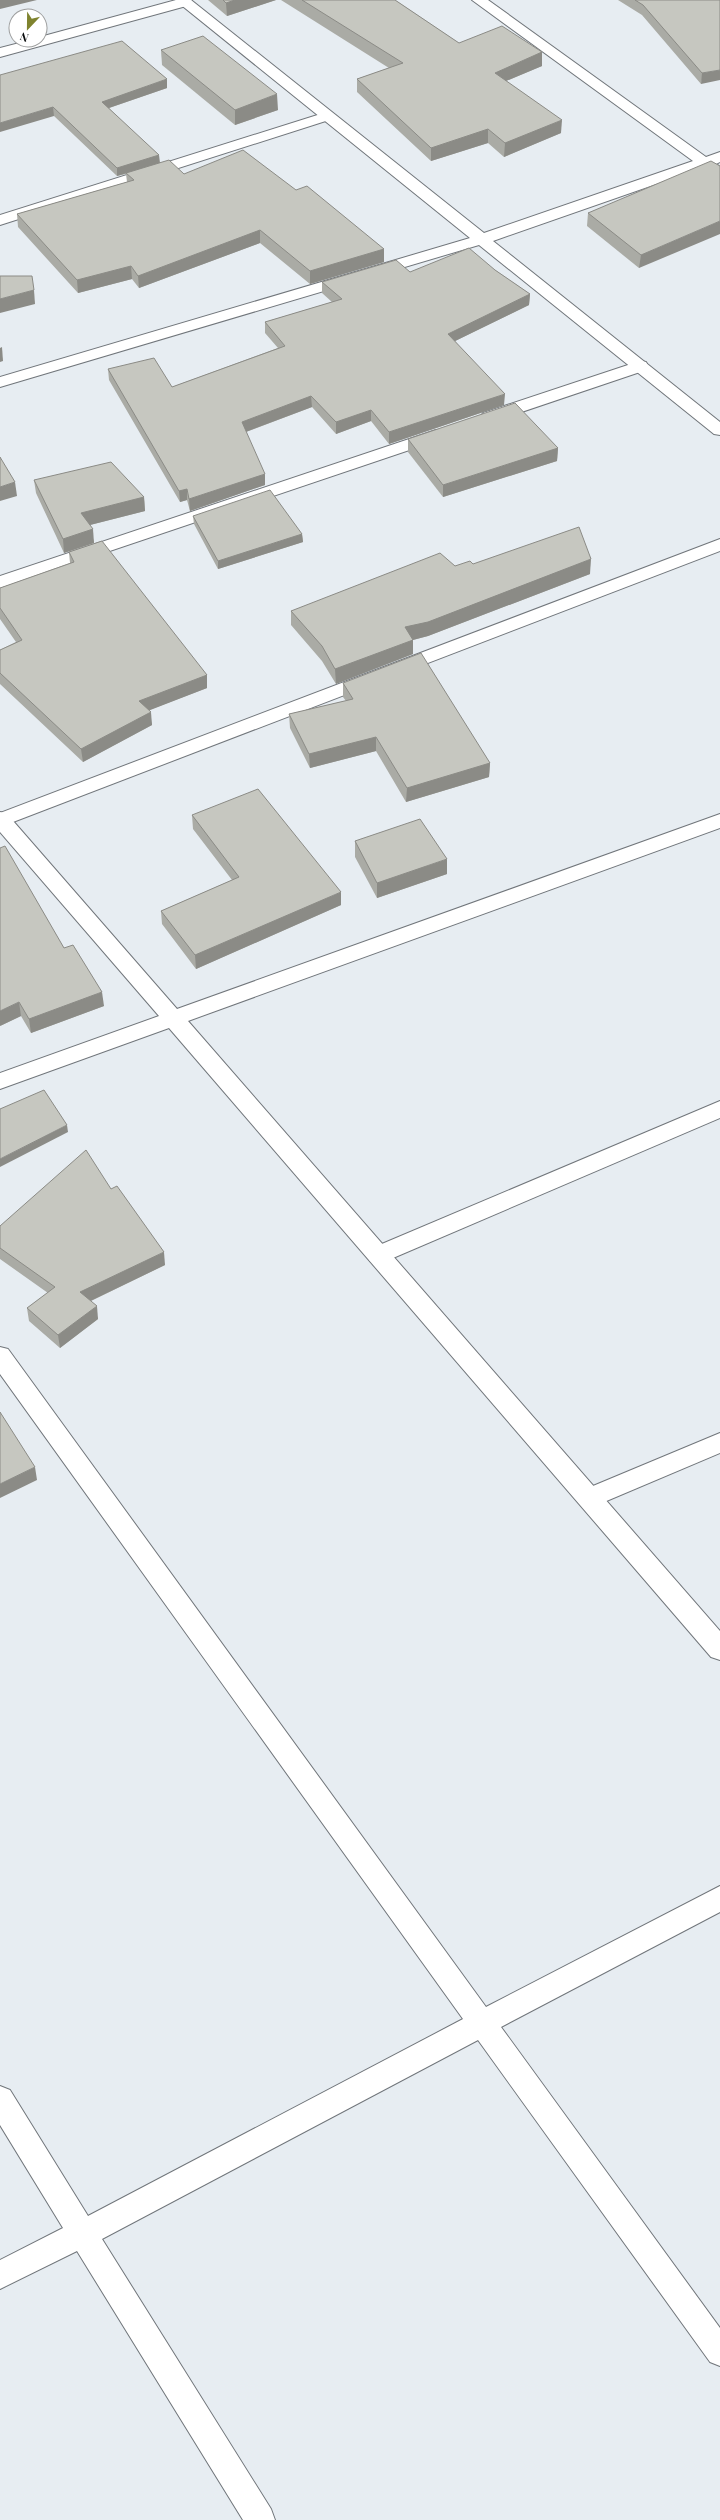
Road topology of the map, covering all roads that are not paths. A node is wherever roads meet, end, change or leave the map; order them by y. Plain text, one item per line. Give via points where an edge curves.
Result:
1 (479, 0) edge
2 (183, 1) edge
3 (0, 54) edge
4 (326, 116) junction
5 (720, 157) edge
6 (705, 163) junction
7 (720, 174) edge
8 (0, 220) edge
9 (482, 239) junction
10 (640, 366) junction
11 (0, 382) edge
12 (474, 422) edge
13 (452, 429) edge
14 (720, 430) edge
15 (720, 545) edge
16 (0, 582) edge
17 (0, 820) edge
18 (720, 821) edge
19 (174, 1019) junction
20 (0, 1081) edge
21 (720, 1109) edge
22 (378, 1254) junction
23 (0, 1356) edge
24 (720, 1443) edge
25 (589, 1498) junction
26 (720, 1649) edge
27 (720, 1898) edge
28 (482, 2023) junction
29 (0, 2100) edge
30 (82, 2234) junction
31 (0, 2275) edge
32 (720, 2352) edge
33 (260, 2520) edge

1 - 6 street
2 - 3 street
2 - 4 street
4 - 8 street
4 - 9 street
5 - 6 street
6 - 7 street
6 - 9 street
9 - 10 street
9 - 11 street
10 - 12 street
10 - 14 street
13 - 16 street
15 - 17 street
17 - 19 street
18 - 19 street
19 - 20 street
19 - 22 street
21 - 22 street
22 - 25 street
23 - 28 street
24 - 25 street
25 - 26 street
27 - 28 street
28 - 30 street
28 - 32 street
29 - 30 street
30 - 31 street
30 - 33 street

